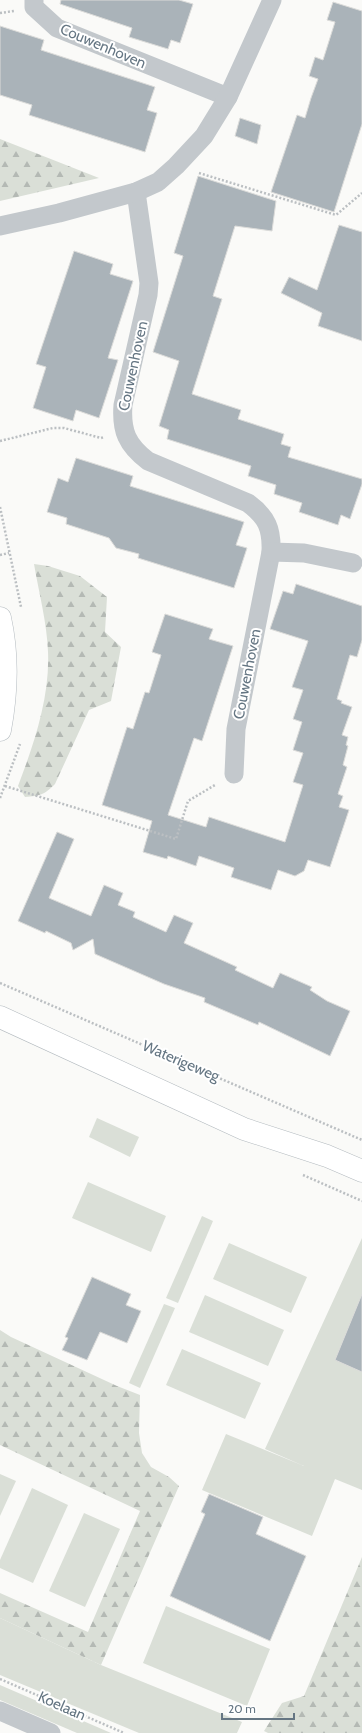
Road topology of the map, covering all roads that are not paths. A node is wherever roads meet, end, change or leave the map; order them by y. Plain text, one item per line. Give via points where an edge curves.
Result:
1 (34, 0) edge
2 (272, 0) edge
3 (228, 97) junction
4 (136, 192) junction
5 (0, 226) edge
6 (271, 552) junction
7 (353, 563) dead end
8 (0, 618) edge
9 (0, 730) edge
10 (234, 774) road end
11 (0, 1017) edge
12 (362, 1171) edge
13 (0, 1711) edge
14 (51, 1733) edge

1 - 3 street, Couwenhoven via 34,7 57,28
2 - 3 street
3 - 4 street via 204,136 176,166 158,182
4 - 5 street
4 - 6 street, Couwenhoven via 149,283 123,405 124,431 136,452 148,461 248,503 259,511 270,530
6 - 7 street via 304,554
6 - 10 street, Couwenhoven via 236,729
8 - 9 street via 4,638 5,702
11 - 12 street via 244,1129 327,1156
13 - 14 street, Koelaan

